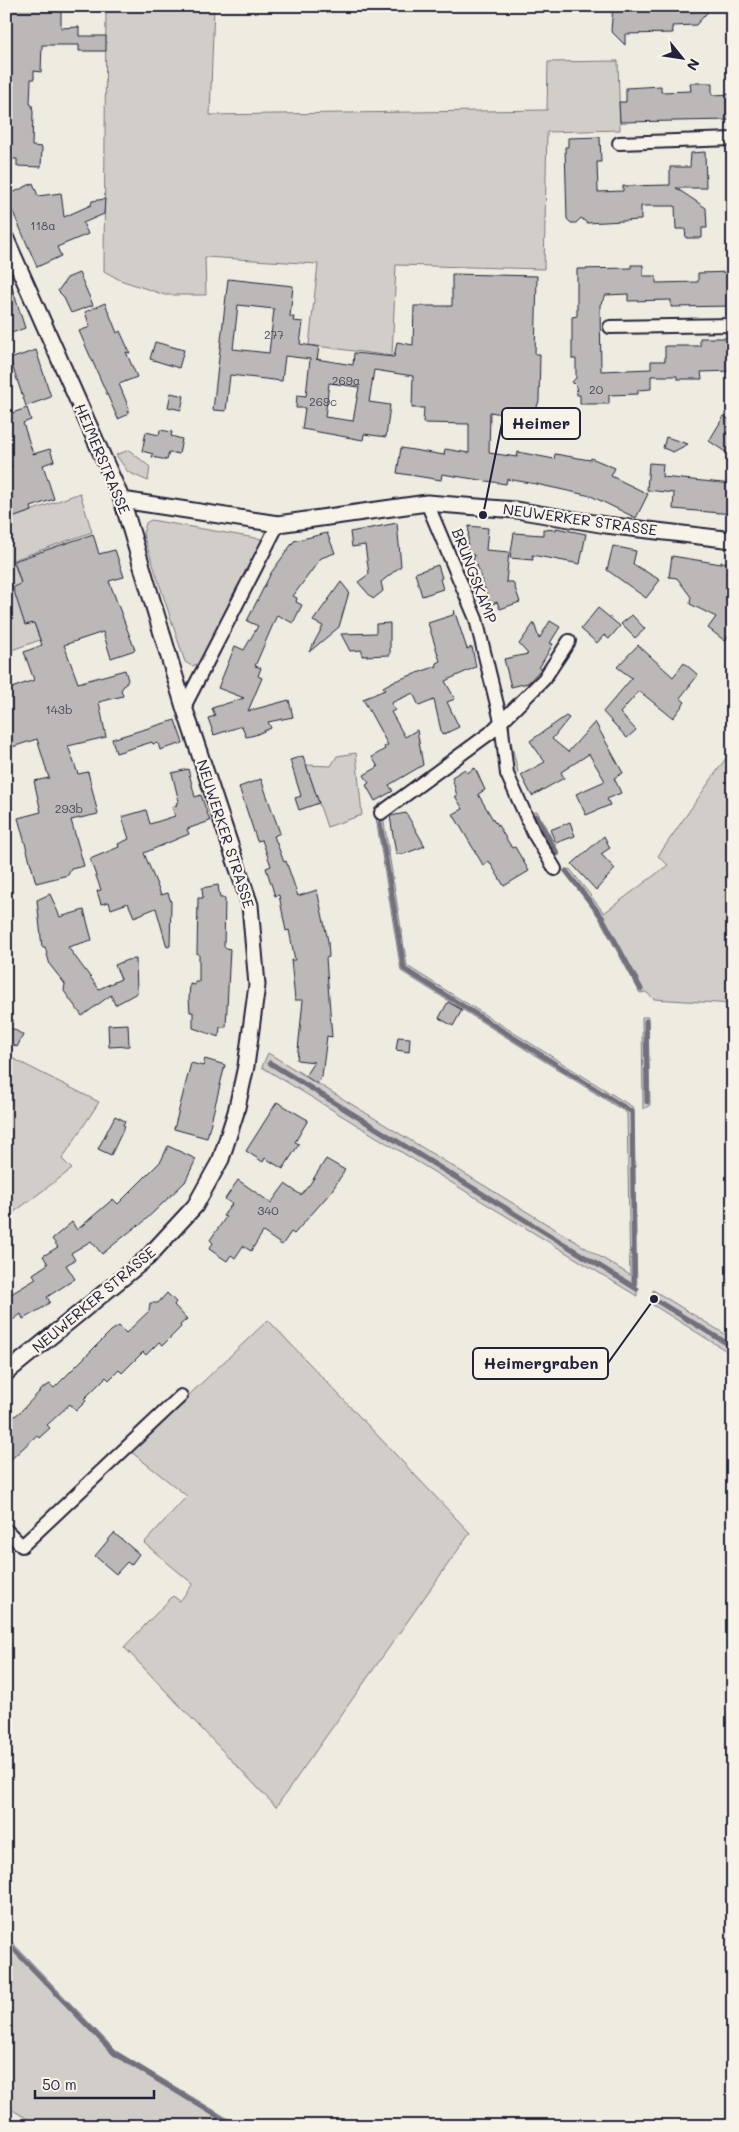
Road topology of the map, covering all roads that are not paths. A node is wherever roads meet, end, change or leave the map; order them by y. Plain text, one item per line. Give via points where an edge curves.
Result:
1 (733, 139) edge
2 (619, 142) dead end
3 (7, 244) edge
4 (733, 325) edge
5 (610, 327) dead end
6 (122, 500) junction
7 (427, 503) junction
8 (278, 524) junction
9 (733, 540) edge
10 (569, 641) dead end
11 (184, 707) junction
12 (501, 721) junction
13 (381, 813) dead end
14 (555, 869) dead end
15 (6, 1373) edge
16 (181, 1396) dead end
17 (6, 1530) edge

1 - 2 street
3 - 6 street, HEIMERSTRASSE
4 - 5 street
6 - 8 street, NEUWERKER STRASSE
6 - 11 street, HEIMERSTRASSE
7 - 8 street, NEUWERKER STRASSE
7 - 9 street, NEUWERKER STRASSE via 516,510 606,525
7 - 12 street, BRUNGSKAMP via 476,619
8 - 11 street
10 - 12 street via 544,679
11 - 15 street, NEUWERKER STRASSE via 250,905 257,985 236,1112 221,1159 195,1206 147,1258
12 - 13 street via 490,733
12 - 14 street, BRUNGSKAMP via 508,774 534,834
16 - 17 street via 22,1546

